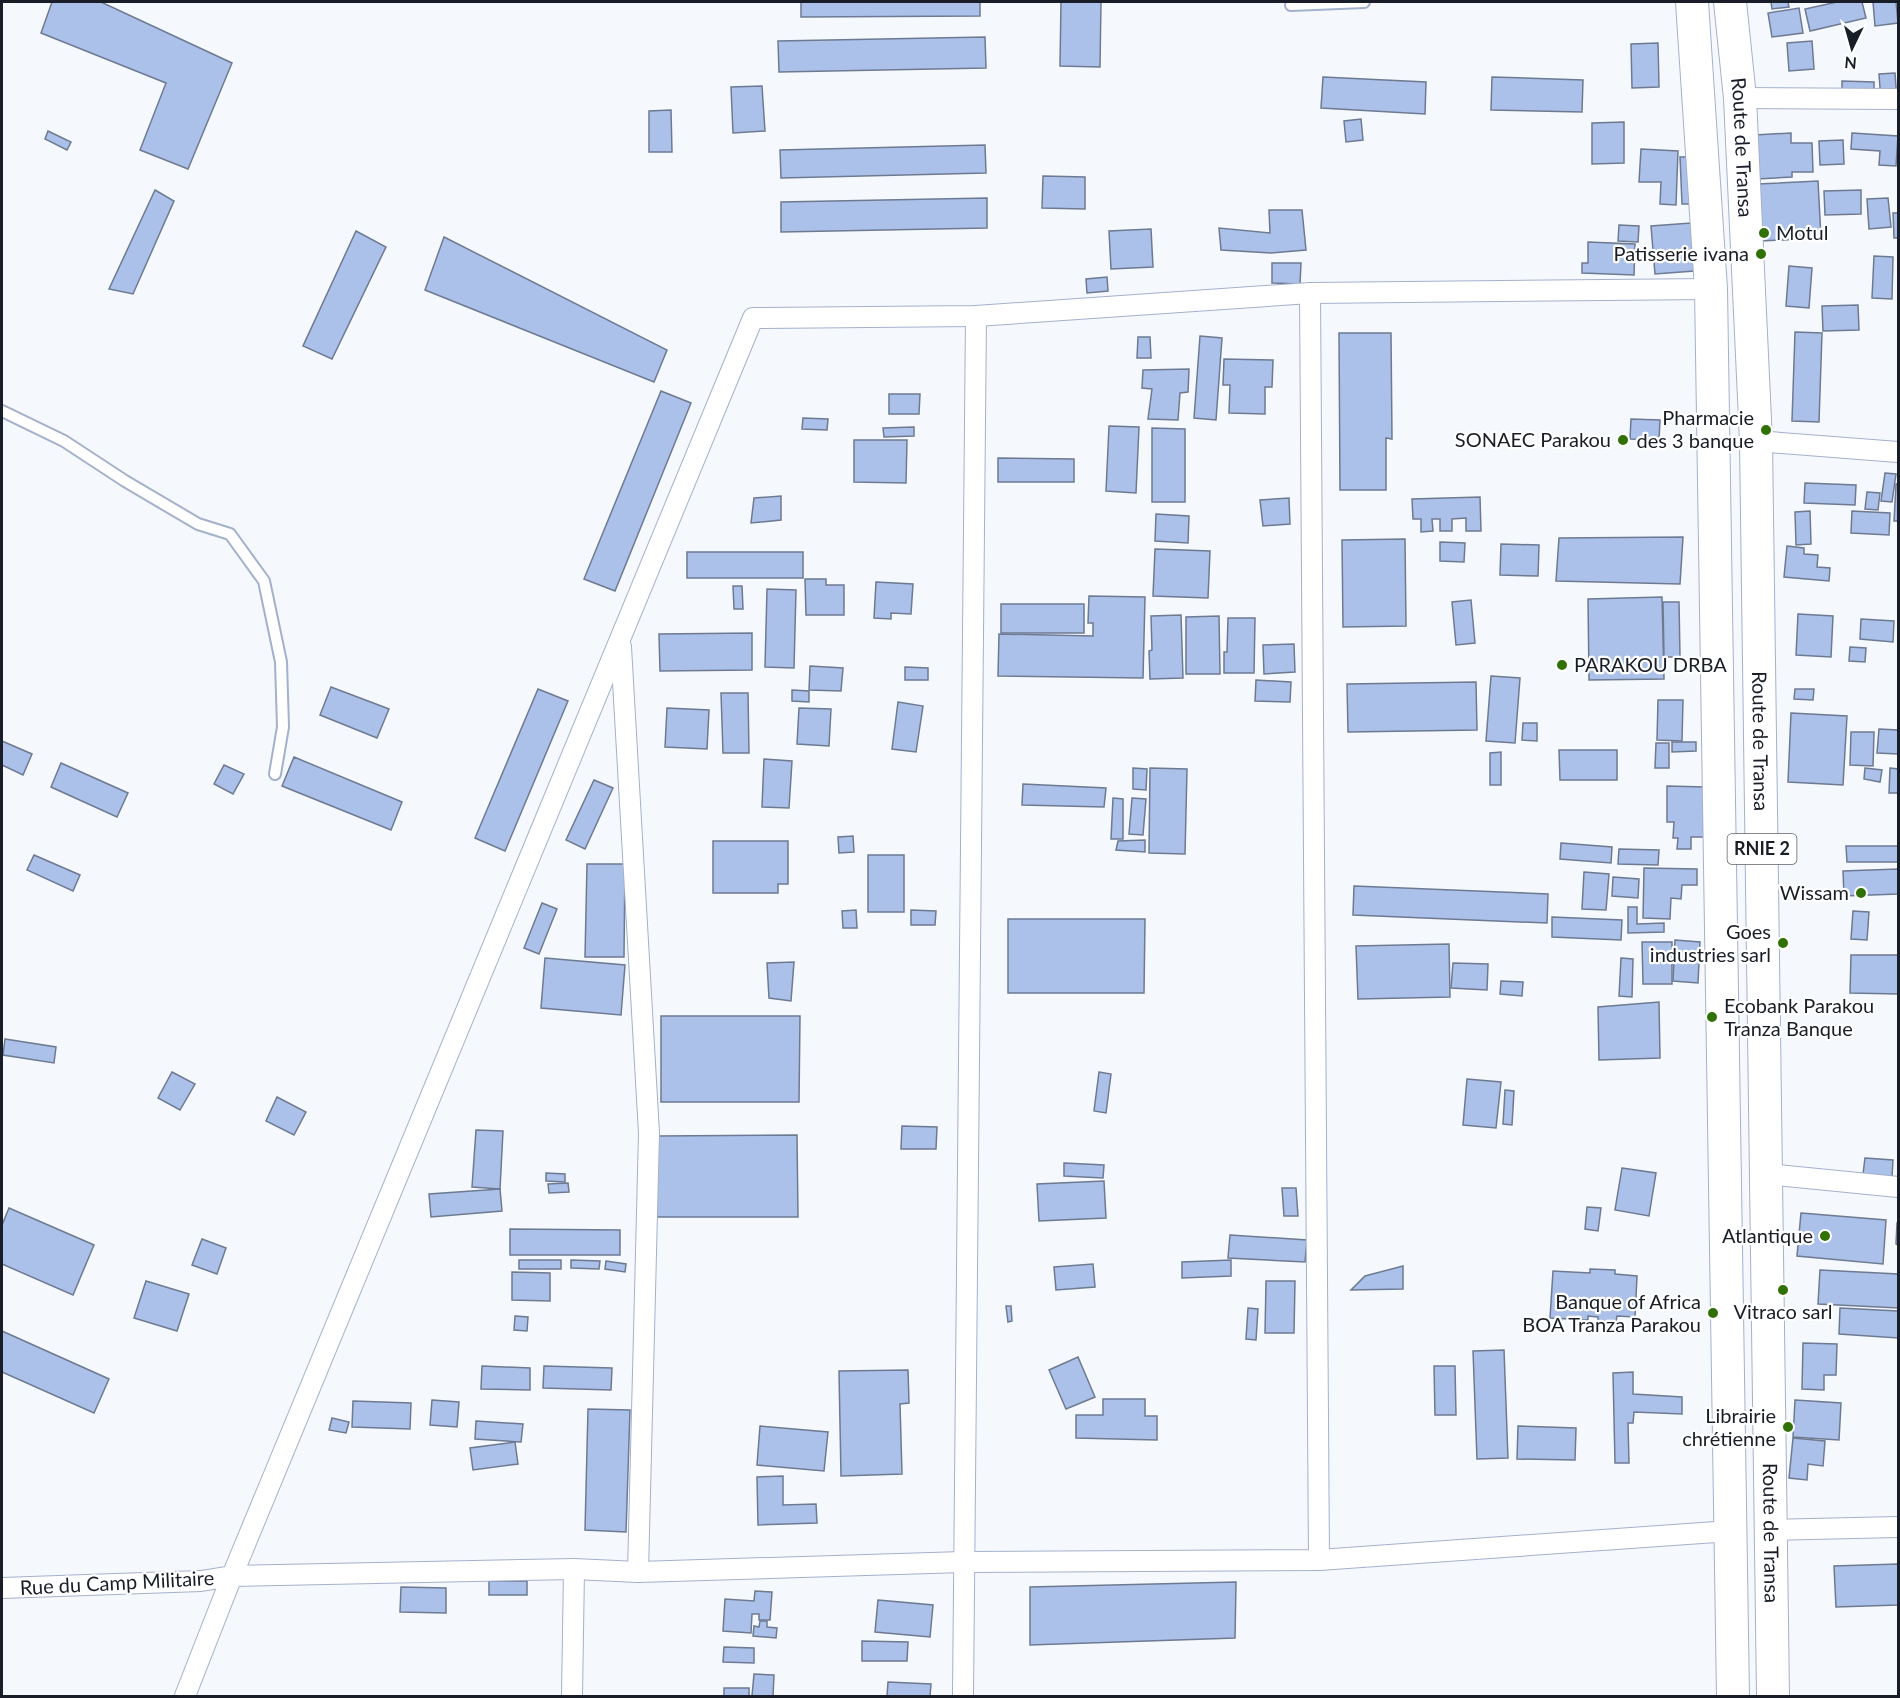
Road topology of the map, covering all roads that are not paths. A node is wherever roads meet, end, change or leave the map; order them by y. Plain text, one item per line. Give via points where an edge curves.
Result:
1 (1364, 2) edge
2 (1692, 2) edge
3 (1730, 2) edge
4 (1291, 5) dead end
5 (1740, 98) junction
6 (1899, 99) edge
7 (1711, 289) junction
8 (1310, 292) junction
9 (976, 316) junction
10 (2, 411) edge
11 (1756, 441) junction
12 (1899, 452) edge
13 (621, 641) junction
14 (275, 774) dead end
15 (1767, 1174) junction
16 (1899, 1187) edge
17 (1899, 1527) edge
18 (1770, 1530) junction
19 (1730, 1531) junction
20 (1319, 1560) junction
21 (963, 1562) junction
22 (574, 1569) junction
23 (639, 1572) junction
24 (232, 1576) junction
25 (2, 1588) edge
26 (1772, 1635) junction
27 (1732, 1636) junction
28 (185, 1696) edge
29 (572, 1696) edge
30 (963, 1696) edge
31 (1733, 1696) edge
32 (1773, 1696) edge

1 - 4 lane
2 - 7 main road, Route de Transa / RNIE 2
3 - 5 main road, Route de Transa / RNIE 2
5 - 6 street
5 - 11 main road, Route de Transa / RNIE 2
7 - 8 street
7 - 19 main road, Route de Transa / RNIE 2
8 - 9 street
8 - 20 street
9 - 13 street via 753,318
9 - 21 street
10 - 14 lane via 64,441 198,524 230,534 264,581 281,662 283,727
11 - 12 street
11 - 15 main road, Route de Transa / RNIE 2
13 - 23 street via 649,1133
13 - 24 street
15 - 16 street
15 - 18 main road, Route de Transa / RNIE 2
17 - 18 street
18 - 26 main road, Route de Transa / RNIE 2
19 - 20 street, Rue du Camp Militaire
19 - 27 main road, Route de Transa / RNIE 2
20 - 21 street, Rue du Camp Militaire
21 - 23 street, Rue du Camp Militaire
21 - 30 street
22 - 23 street, Rue du Camp Militaire
22 - 24 street, Rue du Camp Militaire
22 - 29 street
24 - 25 street, Rue du Camp Militaire via 201,1581
24 - 28 street
26 - 27 main road
26 - 32 main road, Route de Transa / RNIE 2
27 - 31 main road, Route de Transa / RNIE 2

